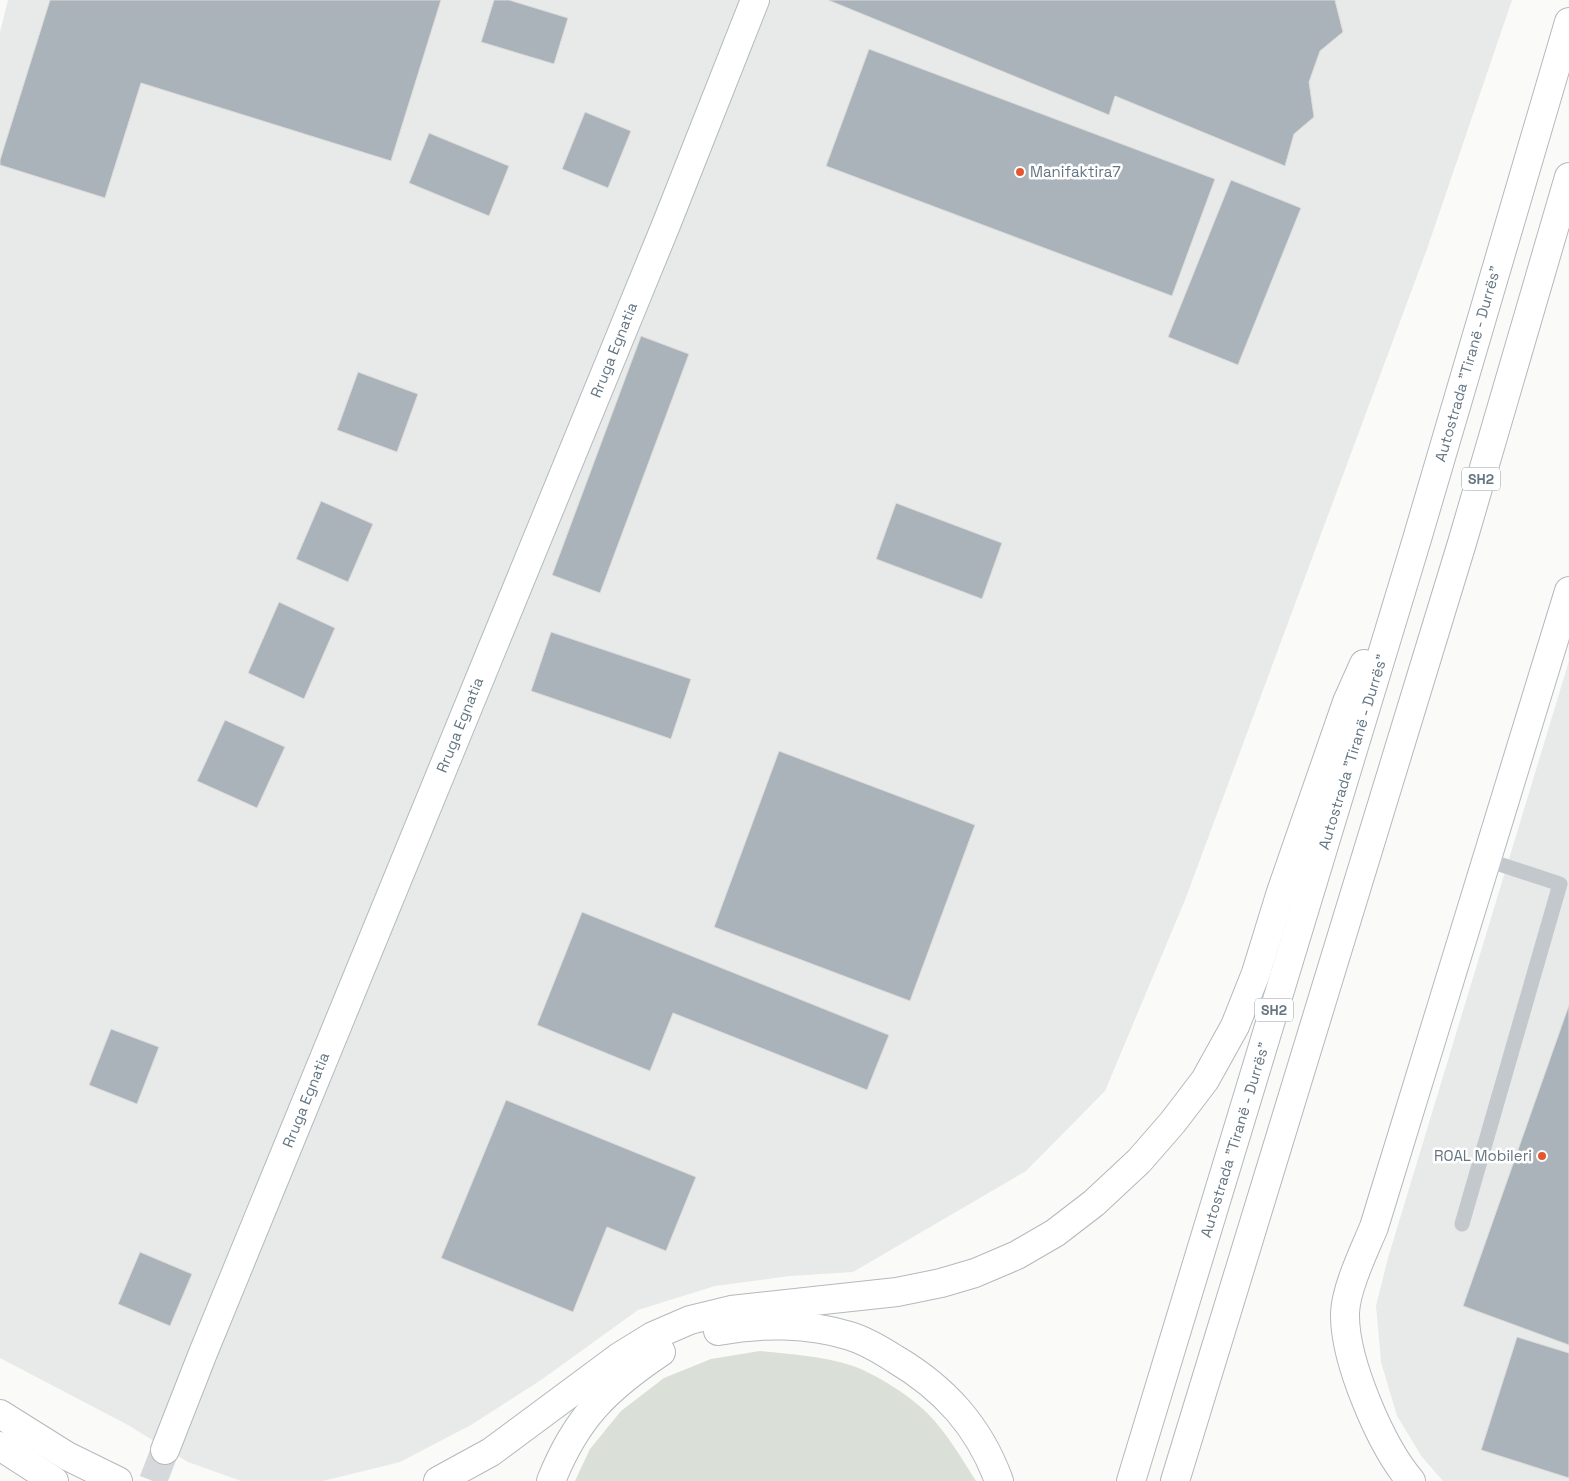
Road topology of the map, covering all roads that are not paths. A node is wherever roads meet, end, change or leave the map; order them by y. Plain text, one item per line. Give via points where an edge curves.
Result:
1 (755, 0) edge
2 (1569, 22) edge
3 (1569, 177) edge
4 (1417, 538) junction
5 (1569, 590) edge
6 (1486, 860) junction
7 (1462, 1224) dead end
8 (0, 1414) edge
9 (0, 1446) edge
10 (166, 1450) tunnel mouth
11 (54, 1481) edge
12 (118, 1481) edge
13 (438, 1481) edge
14 (551, 1481) edge
15 (999, 1481) edge
16 (1130, 1481) edge
17 (1175, 1481) edge
18 (1411, 1481) edge

1 - 10 main road, Rruga Egnatia via 210,1335
2 - 4 main road, Autostrada "Tiranë - Durrës" / SH2
3 - 17 main road, SH2 via 1462,543
4 - 13 main road via 1347,702 1280,892 1256,973 1235,1026 1205,1080 1139,1161 1055,1233 1017,1255 975,1273 897,1292 731,1310 690,1320 653,1336 619,1357 491,1452
4 - 16 main road, Autostrada "Tiranë - Durrës" / SH2
5 - 6 main road
6 - 7 lane via 1560,884
6 - 18 main road via 1345,1312 1349,1351 1361,1389 1379,1430
8 - 12 main road via 67,1456
9 - 11 main road
14 - 15 main road via 575,1430 599,1401 631,1372 663,1351 701,1334 746,1326 790,1327 851,1336 907,1366 930,1382 971,1426

